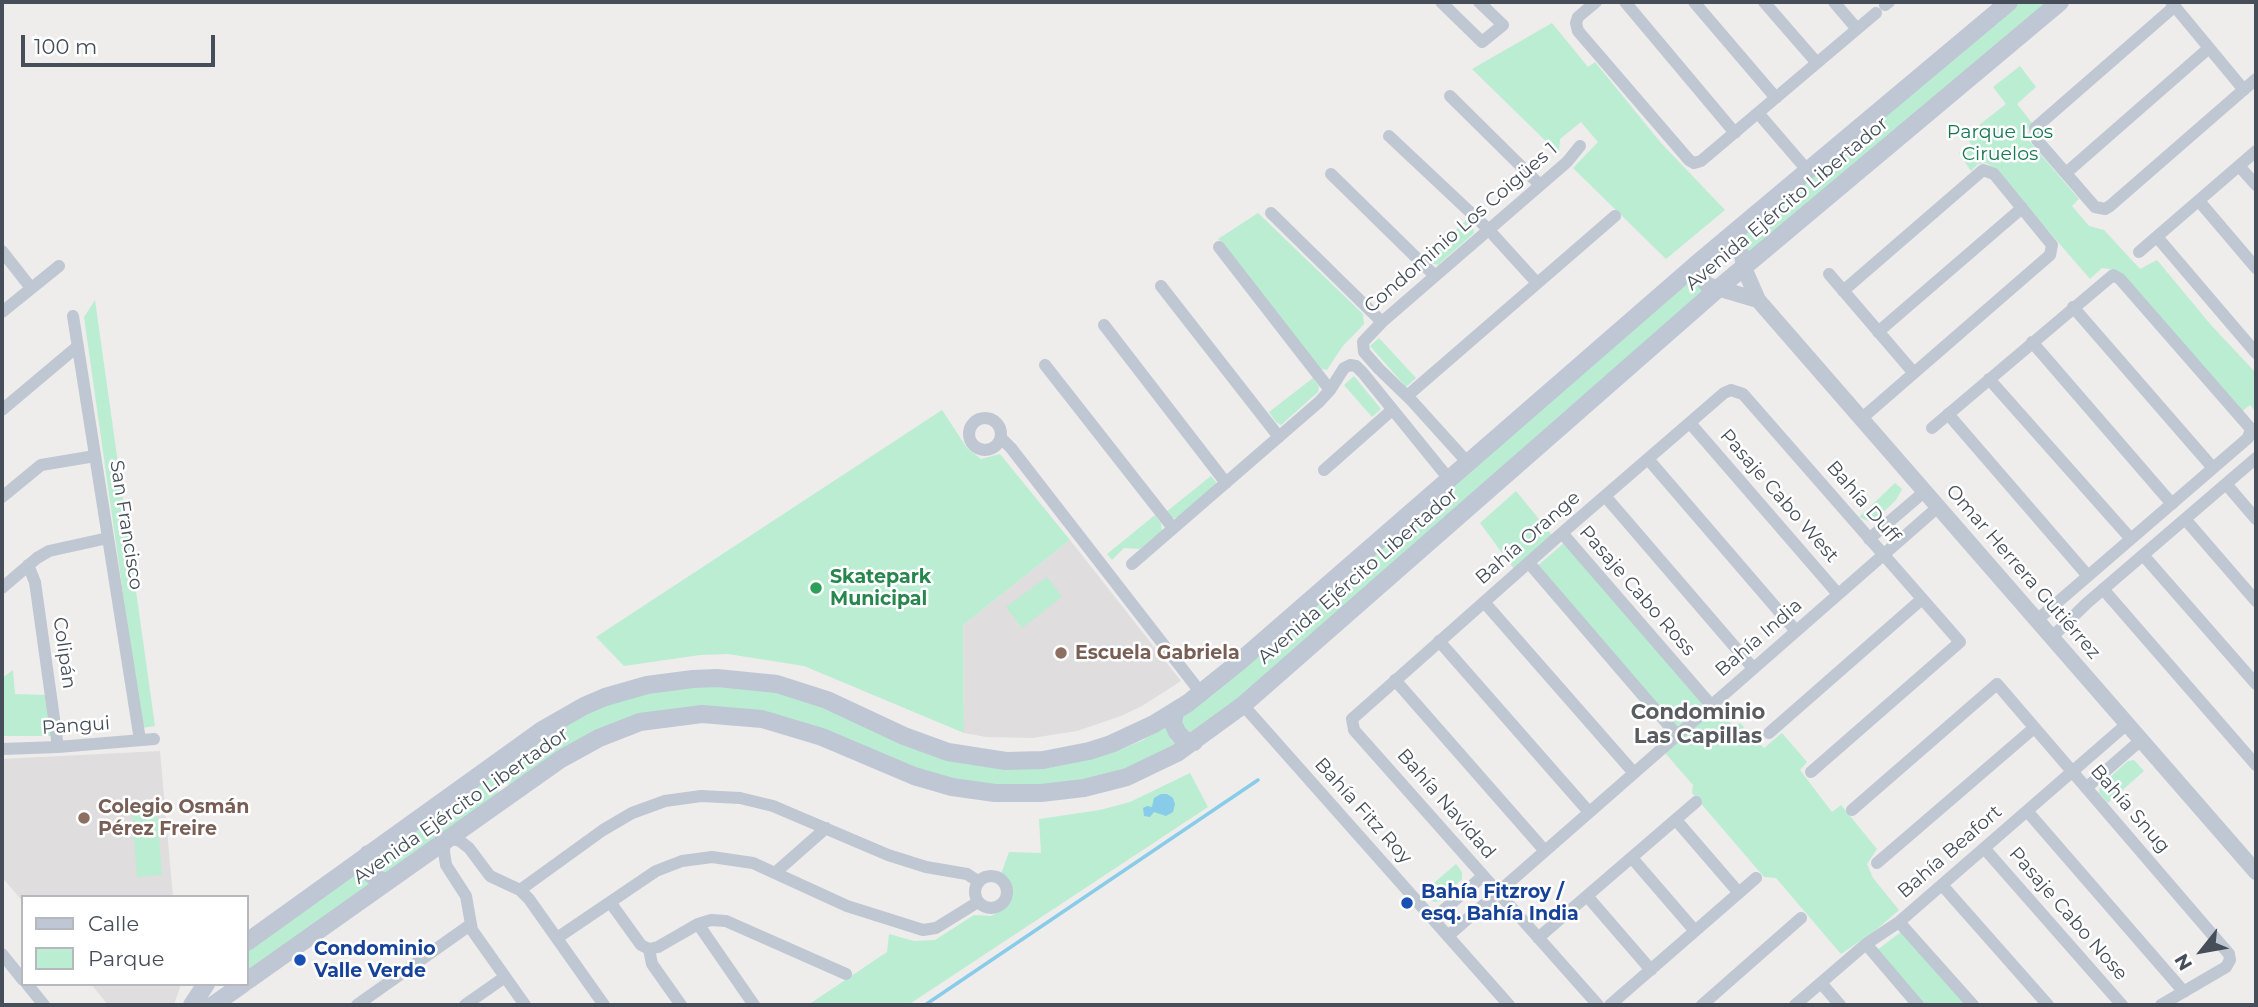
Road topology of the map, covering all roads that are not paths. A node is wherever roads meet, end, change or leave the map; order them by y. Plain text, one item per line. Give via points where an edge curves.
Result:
1 (1441, 2) edge
2 (1479, 2) edge
3 (1596, 2) edge
4 (1694, 2) edge
5 (1765, 2) edge
6 (1834, 2) edge
7 (2009, 2) edge
8 (2060, 2) edge
9 (1629, 3) edge
10 (2173, 4) edge
11 (1884, 7) edge
12 (1857, 29) junction
13 (2209, 48) junction
14 (1817, 63) junction
15 (2256, 79) edge
16 (2245, 90) junction
17 (1450, 96) dead end
18 (1776, 98) junction
19 (1758, 113) junction
20 (1735, 133) junction
21 (1390, 135) dead end
22 (1580, 146) dead end
23 (2256, 151) edge
24 (2239, 166) junction
25 (1808, 171) junction
26 (2066, 173) junction
27 (1331, 174) dead end
28 (1540, 185) junction
29 (2256, 185) edge
30 (2199, 201) junction
31 (2022, 208) junction
32 (1271, 214) dead end
33 (1615, 216) dead end
34 (1488, 229) junction
35 (2157, 237) junction
36 (1719, 245) junction
37 (1219, 247) dead end
38 (2, 251) edge
39 (2139, 252) dead end
40 (1700, 261) junction
41 (59, 266) dead end
42 (1744, 268) junction
43 (2256, 268) edge
44 (1829, 274) dead end
45 (1435, 276) junction
46 (1537, 283) junction
47 (1161, 286) dead end
48 (1720, 287) junction
49 (31, 288) junction
50 (1843, 291) junction
51 (1758, 300) junction
52 (2073, 307) junction
53 (2, 312) edge
54 (73, 316) dead end
55 (1382, 322) junction
56 (1104, 325) dead end
57 (1878, 332) junction
58 (2032, 342) junction
59 (78, 346) junction
60 (2256, 353) edge
61 (1045, 365) dead end
62 (1913, 372) junction
63 (1989, 379) junction
64 (1331, 390) junction
65 (1735, 390) joint
66 (1407, 396) junction
67 (2, 410) edge
68 (1392, 410) junction
69 (1948, 414) junction
70 (1861, 419) junction
71 (1690, 423) junction
72 (1932, 428) dead end
73 (1279, 437) junction
74 (1001, 438) dead end
75 (95, 456) junction
76 (2256, 458) edge
77 (1648, 459) junction
78 (1468, 463) junction
79 (2213, 468) junction
80 (1324, 470) dead end
81 (1449, 479) junction
82 (1226, 483) junction
83 (2226, 484) junction
84 (1924, 492) junction
85 (1605, 496) junction
86 (2, 497) edge
87 (2172, 504) junction
88 (1938, 507) junction
89 (2185, 519) junction
90 (2256, 519) edge
91 (1173, 528) junction
92 (1562, 533) junction
93 (108, 538) junction
94 (1869, 539) junction
95 (2131, 539) junction
96 (1884, 555) junction
97 (2143, 555) junction
98 (1529, 563) junction
99 (1132, 564) dead end
100 (29, 565) junction
101 (2088, 576) junction
102 (2, 588) edge
103 (2103, 589) junction
104 (1838, 594) junction
105 (1922, 599) junction
106 (2256, 601) edge
107 (1484, 602) junction
108 (2037, 621) junction
109 (1796, 631) junction
110 (2052, 637) junction
111 (1440, 641) junction
112 (1754, 668) junction
113 (1395, 680) junction
114 (2256, 684) edge
115 (1201, 693) junction
116 (1243, 705) junction
117 (1711, 705) junction
118 (1175, 712) junction
119 (1351, 722) joint
120 (2127, 724) junction
121 (2034, 728) junction
122 (1769, 733) dead end
123 (1677, 735) junction
124 (154, 739) dead end
125 (140, 740) junction
126 (2141, 740) junction
127 (1194, 742) junction
128 (2256, 743) edge
129 (58, 747) junction
130 (2, 749) edge
131 (2245, 753) junction
132 (2256, 765) edge
133 (487, 769) junction
134 (1811, 772) dead end
135 (2072, 772) junction
136 (1634, 773) junction
137 (2086, 788) junction
138 (506, 797) junction
139 (1696, 802) dead end
140 (1852, 810) dead end
141 (2027, 811) junction
142 (1589, 812) junction
143 (475, 819) junction
144 (1676, 820) junction
145 (826, 828) junction
146 (447, 839) junction
147 (469, 848) junction
148 (1984, 848) junction
149 (1545, 851) junction
150 (368, 854) junction
151 (421, 858) junction
152 (1632, 858) junction
153 (1877, 863) dead end
154 (446, 865) junction
155 (776, 872) junction
156 (2256, 872) edge
157 (1483, 876) junction
158 (1756, 878) dead end
159 (387, 882) junction
160 (979, 882) junction
161 (1942, 885) junction
162 (520, 890) junction
163 (1497, 892) junction
164 (1740, 893) junction
165 (1587, 896) junction
166 (610, 902) junction
167 (978, 902) junction
168 (1801, 918) dead end
169 (1433, 919) junction
170 (1899, 922) junction
171 (698, 924) junction
172 (470, 925) junction
173 (1695, 931) junction
174 (1448, 936) junction
175 (557, 938) junction
176 (1538, 938) junction
177 (248, 941) edge
178 (1866, 944) junction
179 (649, 949) junction
180 (4, 960) edge
181 (1651, 970) junction
182 (846, 974) dead end
183 (505, 977) junction
184 (21, 978) edge
185 (248, 981) edge
186 (1821, 983) junction
187 (29, 986) edge
188 (205, 986) edge
189 (240, 986) edge
190 (2184, 992) junction
191 (44, 1005) edge
192 (192, 1005) edge
193 (212, 1005) edge
194 (358, 1005) edge
195 (465, 1005) edge
196 (525, 1005) edge
197 (604, 1005) edge
198 (681, 1005) edge
199 (754, 1005) edge
200 (1509, 1005) edge
201 (1598, 1005) edge
202 (1610, 1005) edge
203 (1702, 1005) edge
204 (1795, 1005) edge
205 (1840, 1005) edge
206 (1918, 1005) edge
207 (1973, 1005) edge
208 (2048, 1005) edge
209 (2122, 1005) edge
210 (2161, 1005) edge

1 - 2 street via 1482,42 1503,25
3 - 20 street via 1578,17 1578,31 1689,160 1701,161
4 - 18 street
5 - 14 street
6 - 12 street
7 - 25 main road, Avenida Ejército Libertador
8 - 42 main road, Avenida Ejército Libertador
9 - 20 street
10 - 13 street
10 - 26 street via 2037,125 2036,137
11 - 12 street
12 - 14 street
13 - 16 street
13 - 26 street
14 - 18 street
15 - 16 street
16 - 26 street via 2108,208 2095,207
17 - 28 street
18 - 19 street
19 - 20 street
19 - 25 street
21 - 34 street
22 - 28 street, Condominio Los Coigües 1
23 - 24 street
24 - 29 street
24 - 30 street
25 - 36 main road, Avenida Ejército Libertador
27 - 45 street
28 - 34 street, Condominio Los Coigües 1
30 - 35 street
30 - 43 street
31 - 50 street via 1994,174 1979,171
31 - 57 street
31 - 62 street via 2051,242 2052,252
32 - 55 street
33 - 46 street
34 - 45 street, Condominio Los Coigües 1
34 - 46 street
35 - 39 street
35 - 60 street
36 - 40 main road, Avenida Ejército Libertador
36 - 42 street, Omar Herrera Gutiérrez via 1738,250
37 - 64 street
38 - 49 street
40 - 48 street via 1702,281
40 - 78 main road, Avenida Ejército Libertador
41 - 49 street
42 - 48 main road, Avenida Ejército Libertador
42 - 51 street, Omar Herrera Gutiérrez
44 - 50 street
45 - 55 street, Condominio Los Coigües 1
46 - 66 street
47 - 73 street
48 - 51 street
48 - 116 main road, Avenida Ejército Libertador
49 - 53 street
50 - 57 street
51 - 70 street, Omar Herrera Gutiérrez
52 - 58 street
52 - 79 street
52 - 79 street via 2109,276 2118,277 2241,416 2251,429 2250,436
54 - 59 street, San Francisco
55 - 66 street, Condominio Los Coigües 1 via 1365,339 1363,349
56 - 82 street
57 - 62 street
58 - 63 street
58 - 87 street
59 - 67 street
59 - 75 street, San Francisco
61 - 91 street
62 - 70 street
63 - 69 street
63 - 95 street
64 - 68 street via 1344,368 1356,366
64 - 73 street
65 - 71 street, Bahía Orange via 1724,393
65 - 94 street, Bahía Duff
66 - 78 street, Condominio Los Coigües 1
68 - 80 street
68 - 81 street
69 - 72 street
69 - 101 street
70 - 84 street, Omar Herrera Gutiérrez
71 - 77 street, Bahía Orange
71 - 104 street, Pasaje Cabo West
73 - 82 street
74 - 115 street
75 - 86 street via 41,465
75 - 93 street, San Francisco
76 - 83 street
77 - 85 street, Bahía Orange
77 - 109 street
78 - 81 main road, Avenida Ejército Libertador
79 - 87 street
81 - 115 main road, Avenida Ejército Libertador
82 - 91 street
83 - 89 street
83 - 90 street
84 - 88 street, Omar Herrera Gutiérrez
84 - 94 street
85 - 92 street, Bahía Orange
85 - 112 street
87 - 95 street
88 - 96 street, Bahía India
88 - 108 street, Omar Herrera Gutiérrez
89 - 97 street
89 - 106 street
91 - 99 street
92 - 98 street, Bahía Orange
92 - 117 street, Pasaje Cabo Ross
93 - 100 street via 57,548
93 - 125 street, San Francisco
94 - 96 street, Bahía Duff
95 - 101 street
96 - 104 street, Bahía India
96 - 105 street, Bahía Duff
97 - 103 street
97 - 114 street
98 - 107 street, Bahía Orange
98 - 123 street
100 - 102 street
100 - 129 street, Colipán
101 - 108 street
103 - 110 street
103 - 131 street
104 - 109 street, Bahía India
105 - 122 street
105 - 134 street, Bahía Duff via 1960,642
107 - 111 street, Bahía Orange
107 - 136 street
108 - 110 street, Omar Herrera Gutiérrez
109 - 112 street, Bahía India
110 - 120 street, Omar Herrera Gutiérrez
111 - 113 street, Bahía Orange
111 - 142 street
112 - 117 street, Bahía India
113 - 119 street, Bahía Orange
113 - 149 street
115 - 118 main road, Avenida Ejército Libertador
116 - 127 main road, Avenida Ejército Libertador
116 - 169 street, Bahía Fitz Roy
117 - 123 street, Bahía India
118 - 127 main road via 1177,732
118 - 133 main road, Avenida Ejército Libertador via 1133,735 1088,751 1006,761 938,748 794,689 742,679 668,681 584,706
119 - 157 street, Bahía Navidad
120 - 126 street, Omar Herrera Gutiérrez
120 - 135 street, Bahía Beafort
121 - 135 street, Bahía Snug
121 - 140 street, Bahía Snug via 1997,684
121 - 153 street
123 - 136 street, Bahía India
124 - 125 street, Pangui
125 - 129 street, Pangui
126 - 137 street
126 - 156 street, Omar Herrera Gutiérrez
127 - 138 main road, Avenida Ejército Libertador via 1152,766 1105,783 1041,793 995,793 914,776 784,724 730,715 681,715 640,722 599,738
128 - 131 street
129 - 130 street, Pangui
131 - 132 street
133 - 138 main road via 502,778
133 - 150 main road, Avenida Ejército Libertador
135 - 137 street, Bahía Snug
135 - 141 street, Bahía Beafort
136 - 142 street, Bahía India
137 - 190 street, Bahía Snug via 2227,952 2230,960 2226,967
138 - 143 main road, Avenida Ejército Libertador
139 - 144 street
141 - 148 street, Bahía Beafort
141 - 190 street
142 - 149 street, Bahía India
143 - 146 main road, Avenida Ejército Libertador
143 - 147 street
144 - 152 street
144 - 164 street
145 - 155 street
145 - 160 street via 888,855 968,874
145 - 162 street via 740,798 673,799 617,821
146 - 147 street
146 - 151 main road, Avenida Ejército Libertador
146 - 154 street
147 - 162 street via 490,876
148 - 161 street, Bahía Beafort
148 - 209 street, Pasaje Cabo Nose
149 - 163 street, Bahía India
150 - 159 main road via 369,872
150 - 177 main road, Avenida Ejército Libertador
151 - 154 street
151 - 159 main road, Avenida Ejército Libertador
152 - 165 street
152 - 173 street
154 - 172 street via 466,896
155 - 166 street via 740,860 697,858 656,871
155 - 167 street via 846,906 923,930 936,928
157 - 163 street, Bahía Navidad
157 - 169 street
158 - 164 street
159 - 185 main road, Avenida Ejército Libertador
160 - 167 street via 975,891
160 - 167 street via 990,876 1001,880 1006,897 994,908
161 - 170 street, Bahía Beafort
161 - 208 street
162 - 175 street
163 - 174 street, Bahía India
163 - 176 street, Bahía Navidad
164 - 173 street
165 - 176 street
165 - 181 street
166 - 175 street
166 - 179 street
168 - 203 street
169 - 174 street, Bahía Fitz Roy
170 - 178 street, Bahía Beafort
170 - 207 street
171 - 179 street
171 - 182 street via 734,923
171 - 199 street
172 - 183 street
172 - 194 street
173 - 181 street
174 - 200 street, Bahía Fitz Roy
175 - 197 street
176 - 201 street, Bahía Navidad
178 - 186 street, Bahía Beafort
178 - 206 street
179 - 198 street via 652,964
180 - 184 street
181 - 202 street
183 - 195 street
183 - 196 street
186 - 204 street, Bahía Beafort
186 - 205 street
187 - 191 street
188 - 192 main road
189 - 193 main road, Avenida Ejército Libertador
190 - 210 street

